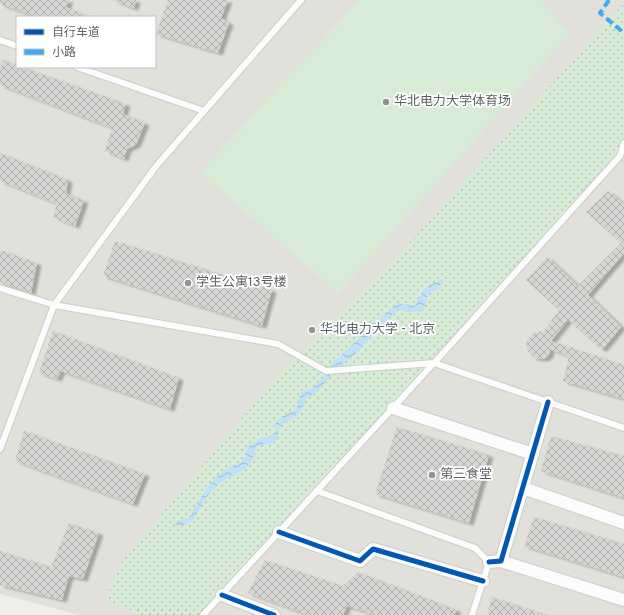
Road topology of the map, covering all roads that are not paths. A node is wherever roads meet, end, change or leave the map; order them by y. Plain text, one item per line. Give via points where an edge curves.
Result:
1 (301, 0) edge
2 (0, 40) edge
3 (16, 46) edge
4 (80, 68) edge
5 (204, 111) junction
6 (624, 143) edge
7 (0, 288) edge
8 (54, 305) junction
9 (434, 363) junction
10 (548, 402) junction
11 (393, 408) junction
12 (624, 428) edge
13 (0, 450) edge
14 (533, 454) junction
15 (523, 488) junction
16 (317, 491) junction
17 (624, 523) edge
18 (279, 532) junction
19 (501, 561) junction
20 (489, 562) junction
21 (483, 581) junction
22 (222, 595) junction
23 (624, 600) edge
24 (203, 615) edge
25 (274, 615) edge
26 (472, 615) edge

1 - 5 lane
2 - 3 lane
4 - 5 lane
5 - 8 lane via 157,165
6 - 9 lane via 620,156
7 - 8 lane
8 - 9 lane via 278,344 326,371
8 - 13 lane
9 - 10 lane
9 - 11 lane
10 - 12 lane
10 - 14 street
11 - 14 street
11 - 16 lane
14 - 15 street
15 - 17 street
15 - 19 street
16 - 18 lane
16 - 20 lane via 475,548
18 - 21 street via 360,561 373,549
18 - 22 lane
19 - 20 street
19 - 23 street
20 - 21 lane
21 - 26 lane
22 - 24 lane
22 - 25 street

